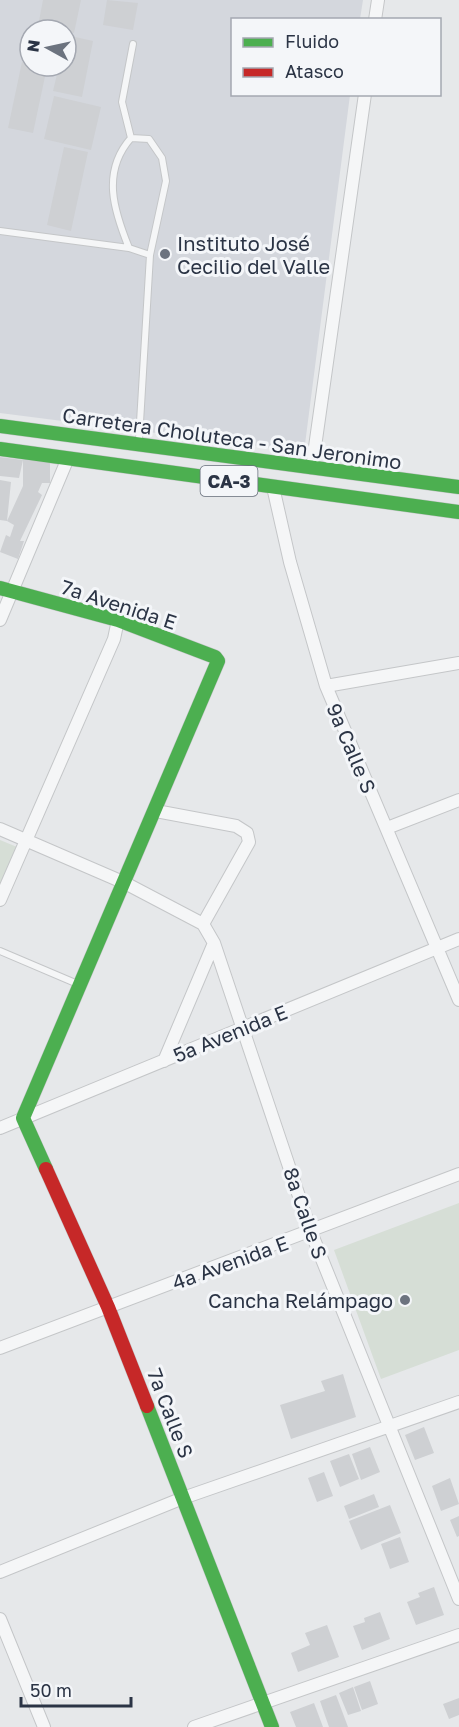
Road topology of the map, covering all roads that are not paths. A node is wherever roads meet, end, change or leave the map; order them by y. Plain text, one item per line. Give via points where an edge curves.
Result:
1 (378, 0) edge
2 (375, 18) edge
3 (133, 44) dead end
4 (365, 96) edge
5 (132, 138) junction
6 (0, 231) edge
7 (129, 248) junction
8 (150, 255) junction
9 (0, 426) edge
10 (138, 445) junction
11 (0, 449) edge
12 (68, 458) junction
13 (312, 468) junction
14 (273, 487) junction
15 (459, 487) edge
16 (459, 512) edge
17 (6, 590) edge
18 (0, 620) edge
19 (118, 620) junction
20 (459, 663) edge
21 (326, 686) junction
22 (459, 800) edge
23 (156, 811) junction
24 (387, 828) junction
25 (0, 829) edge
26 (26, 840) junction
27 (125, 883) junction
28 (0, 900) edge
29 (203, 924) junction
30 (459, 939) edge
31 (214, 943) junction
32 (438, 947) junction
33 (0, 951) edge
34 (80, 985) junction
35 (459, 1000) edge
36 (243, 1028) junction
37 (164, 1061) junction
38 (23, 1118) junction
39 (2, 1124) edge
40 (459, 1174) edge
41 (311, 1232) junction
42 (108, 1307) junction
43 (0, 1348) edge
44 (459, 1402) edge
45 (389, 1428) junction
46 (183, 1498) junction
47 (0, 1572) edge
48 (459, 1599) edge
49 (0, 1619) edge
50 (459, 1635) edge
51 (262, 1703) junction
52 (44, 1727) edge
53 (194, 1727) edge
54 (272, 1727) edge

1 - 2 street
3 - 5 lane via 122,102
4 - 13 street
5 - 7 lane via 119,152 112,191 116,217
5 - 8 lane via 148,139 162,158 166,181
6 - 7 lane
7 - 8 lane
8 - 10 lane
9 - 10 main road, Carretera Choluteca - San Jeronimo / CA-3
10 - 13 main road, Carretera Choluteca - San Jeronimo / CA-3
11 - 12 main road, CA-3
12 - 14 main road, CA-3
12 - 17 street
13 - 15 main road, Carretera Choluteca - San Jeronimo / CA-3
14 - 16 main road, CA-3
14 - 21 street, 9a Calle S
17 - 18 street
17 - 19 main road, 7a Avenida E
19 - 23 main road, 7a Avenida E via 215,657 217,667
19 - 26 street via 114,639
20 - 21 street
21 - 24 street, 9a Calle S
22 - 24 street
23 - 27 main road
23 - 29 street via 236,826 247,833 249,842
24 - 32 street, 9a Calle S
25 - 26 street
26 - 27 street
26 - 28 street
27 - 29 street
27 - 34 main road
29 - 31 street, 8a Calle S
30 - 32 street, 5a Avenida E
31 - 36 street, 8a Calle S
31 - 37 street
32 - 35 street, 9a Calle S
32 - 36 street, 5a Avenida E
33 - 34 lane
34 - 38 main road
36 - 37 street, 5a Avenida E
36 - 41 street, 8a Calle S
37 - 38 street, 5a Avenida E
38 - 39 street, 5a Avenida E
38 - 42 main road, 7a Calle S
40 - 41 street, 4a Avenida E
41 - 42 street, 4a Avenida E
41 - 45 street, 8a Calle S
42 - 43 street, 4a Avenida E
42 - 46 main road, 7a Calle S
44 - 45 street
45 - 46 street
45 - 48 street, 8a Calle S
46 - 47 street
46 - 51 main road, 7a Calle S
49 - 52 street
50 - 51 street
51 - 53 street
51 - 54 main road, 7a Calle S

